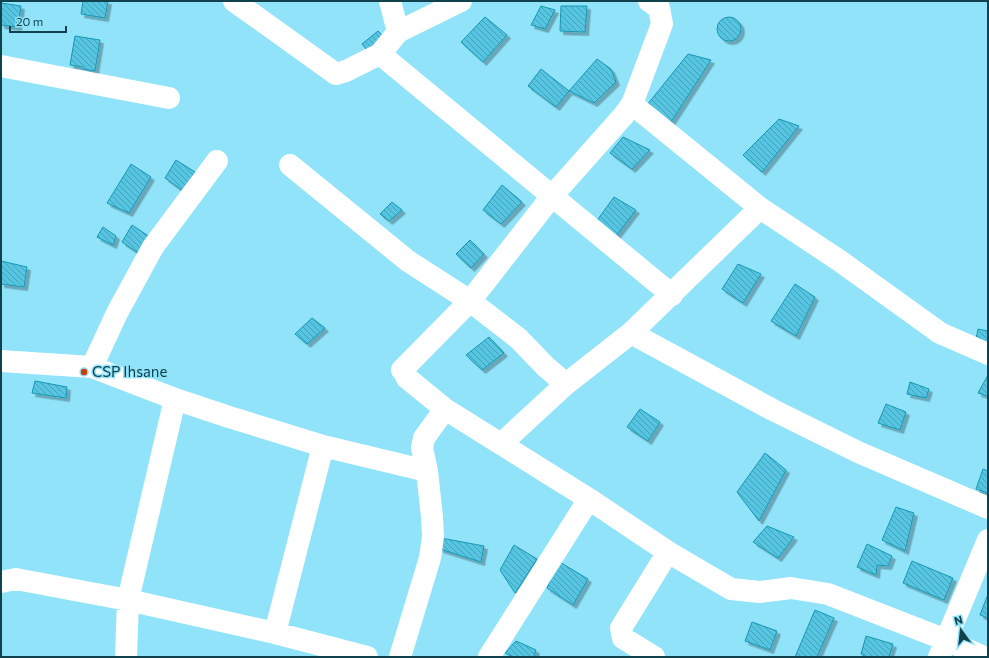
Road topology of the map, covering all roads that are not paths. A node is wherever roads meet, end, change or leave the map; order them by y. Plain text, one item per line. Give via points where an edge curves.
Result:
1 (234, 1) edge
2 (390, 1) edge
3 (461, 1) edge
4 (649, 1) edge
5 (398, 32) junction
6 (380, 54) junction
7 (1, 66) edge
8 (169, 98) dead end
9 (632, 104) junction
10 (217, 161) dead end
11 (290, 164) dead end
12 (552, 196) junction
13 (760, 208) junction
14 (672, 295) junction
15 (470, 301) junction
16 (631, 333) junction
17 (988, 354) edge
18 (1, 361) edge
19 (92, 367) junction
20 (566, 384) junction
21 (175, 399) junction
22 (445, 409) junction
23 (501, 444) junction
24 (323, 446) junction
25 (427, 471) junction
26 (589, 499) junction
27 (988, 508) edge
28 (988, 540) edge
29 (668, 552) junction
30 (1, 582) edge
31 (128, 600) junction
32 (275, 633) junction
33 (942, 649) edge
34 (126, 657) edge
35 (367, 657) edge
36 (400, 657) edge
37 (489, 657) edge
38 (654, 657) edge
39 (984, 657) edge

1 - 6 street via 336,74
2 - 5 street
3 - 5 street
4 - 9 street via 659,8 662,24
5 - 6 street
6 - 12 street
7 - 8 street
9 - 12 street
9 - 13 street
10 - 19 street via 153,247
11 - 15 street via 408,261
12 - 14 street
12 - 15 street
13 - 14 street
13 - 17 street via 840,261 940,334
14 - 16 street
15 - 20 street via 518,338
15 - 22 street via 402,370 407,378
16 - 20 street
16 - 27 street via 773,410 858,452
18 - 19 street
19 - 21 street
20 - 23 street
21 - 24 street
21 - 31 street
22 - 23 street
22 - 25 street via 424,438 422,448
23 - 26 street
24 - 25 street
24 - 32 street
25 - 36 street via 433,537 430,558
26 - 29 street
26 - 37 street
28 - 33 street
29 - 33 street via 731,589 760,592 791,588 828,594
29 - 38 street via 621,628 623,638
30 - 31 street via 16,579
31 - 32 street
31 - 34 street
32 - 35 street
33 - 39 street

